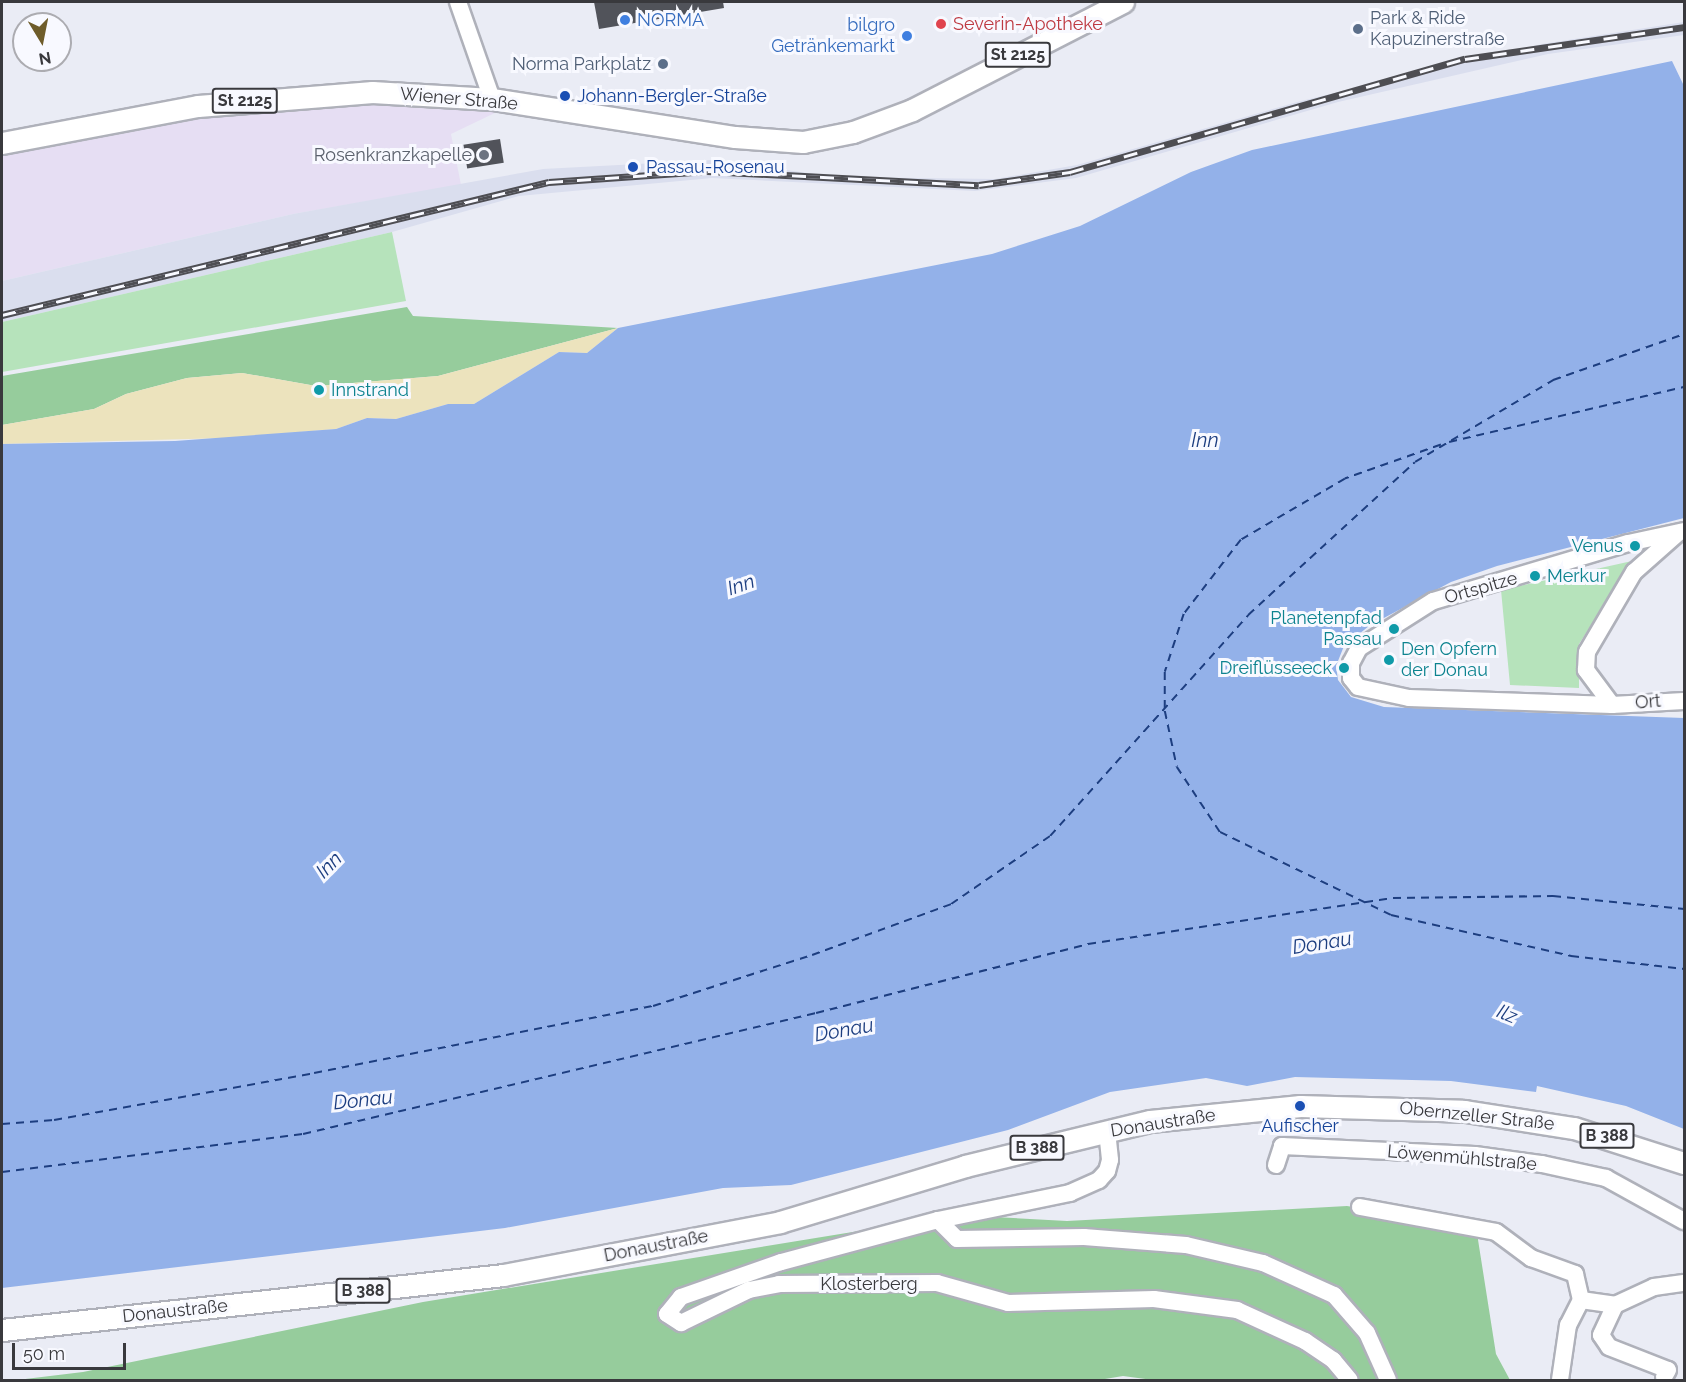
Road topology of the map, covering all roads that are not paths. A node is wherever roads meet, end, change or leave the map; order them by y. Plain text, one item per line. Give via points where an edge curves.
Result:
1 (458, 2) edge
2 (1123, 2) edge
3 (492, 99) junction
4 (2, 143) edge
5 (1682, 532) edge
6 (1684, 701) edge
7 (1612, 705) junction
8 (1300, 1106) joint
9 (1107, 1131) junction
10 (1684, 1163) edge
11 (1276, 1165) dead end
12 (1360, 1207) dead end
13 (938, 1220) junction
14 (1684, 1221) edge
15 (1684, 1283) edge
16 (1581, 1300) junction
17 (1615, 1305) junction
18 (2, 1330) edge
19 (1664, 1377) dead end
20 (1350, 1380) edge
21 (1388, 1380) edge
22 (1560, 1380) edge

1 - 3 street
2 - 3 main road, Wiener Straße / St 2125 via 912,110 853,132 803,142 735,137
3 - 4 main road, Wiener Straße / St 2125 via 372,92 289,96 198,106
5 - 7 street, Ortspitze via 1634,572 1587,652 1586,670
5 - 7 street, Ortspitze via 1628,543 1433,601 1359,648 1351,663 1351,678 1358,687 1384,695
6 - 7 street, Ort
8 - 9 main road, Donaustraße / B 388 via 1150,1121
8 - 10 main road, Obernzeller Straße / B 388 via 1402,1107 1527,1120 1614,1138
9 - 13 street, Klosterberg via 1110,1160 1099,1180 1070,1194
9 - 18 main road, Donaustraße / B 388 via 965,1166 780,1222 503,1275
11 - 14 street, Löwenmühlstraße via 1282,1146 1474,1155 1542,1164 1605,1178
12 - 16 street via 1496,1232 1531,1258 1575,1274
13 - 20 street, Klosterberg via 753,1270 681,1297 668,1314 681,1323 749,1290 779,1284 937,1283 1008,1303 1154,1299 1237,1310 1305,1341 1333,1360
13 - 21 street via 957,1239 1084,1237 1186,1245 1263,1263 1334,1295 1367,1333
15 - 17 street via 1654,1287
16 - 17 street
16 - 22 street via 1568,1325
17 - 19 street via 1601,1335 1610,1347 1668,1370

